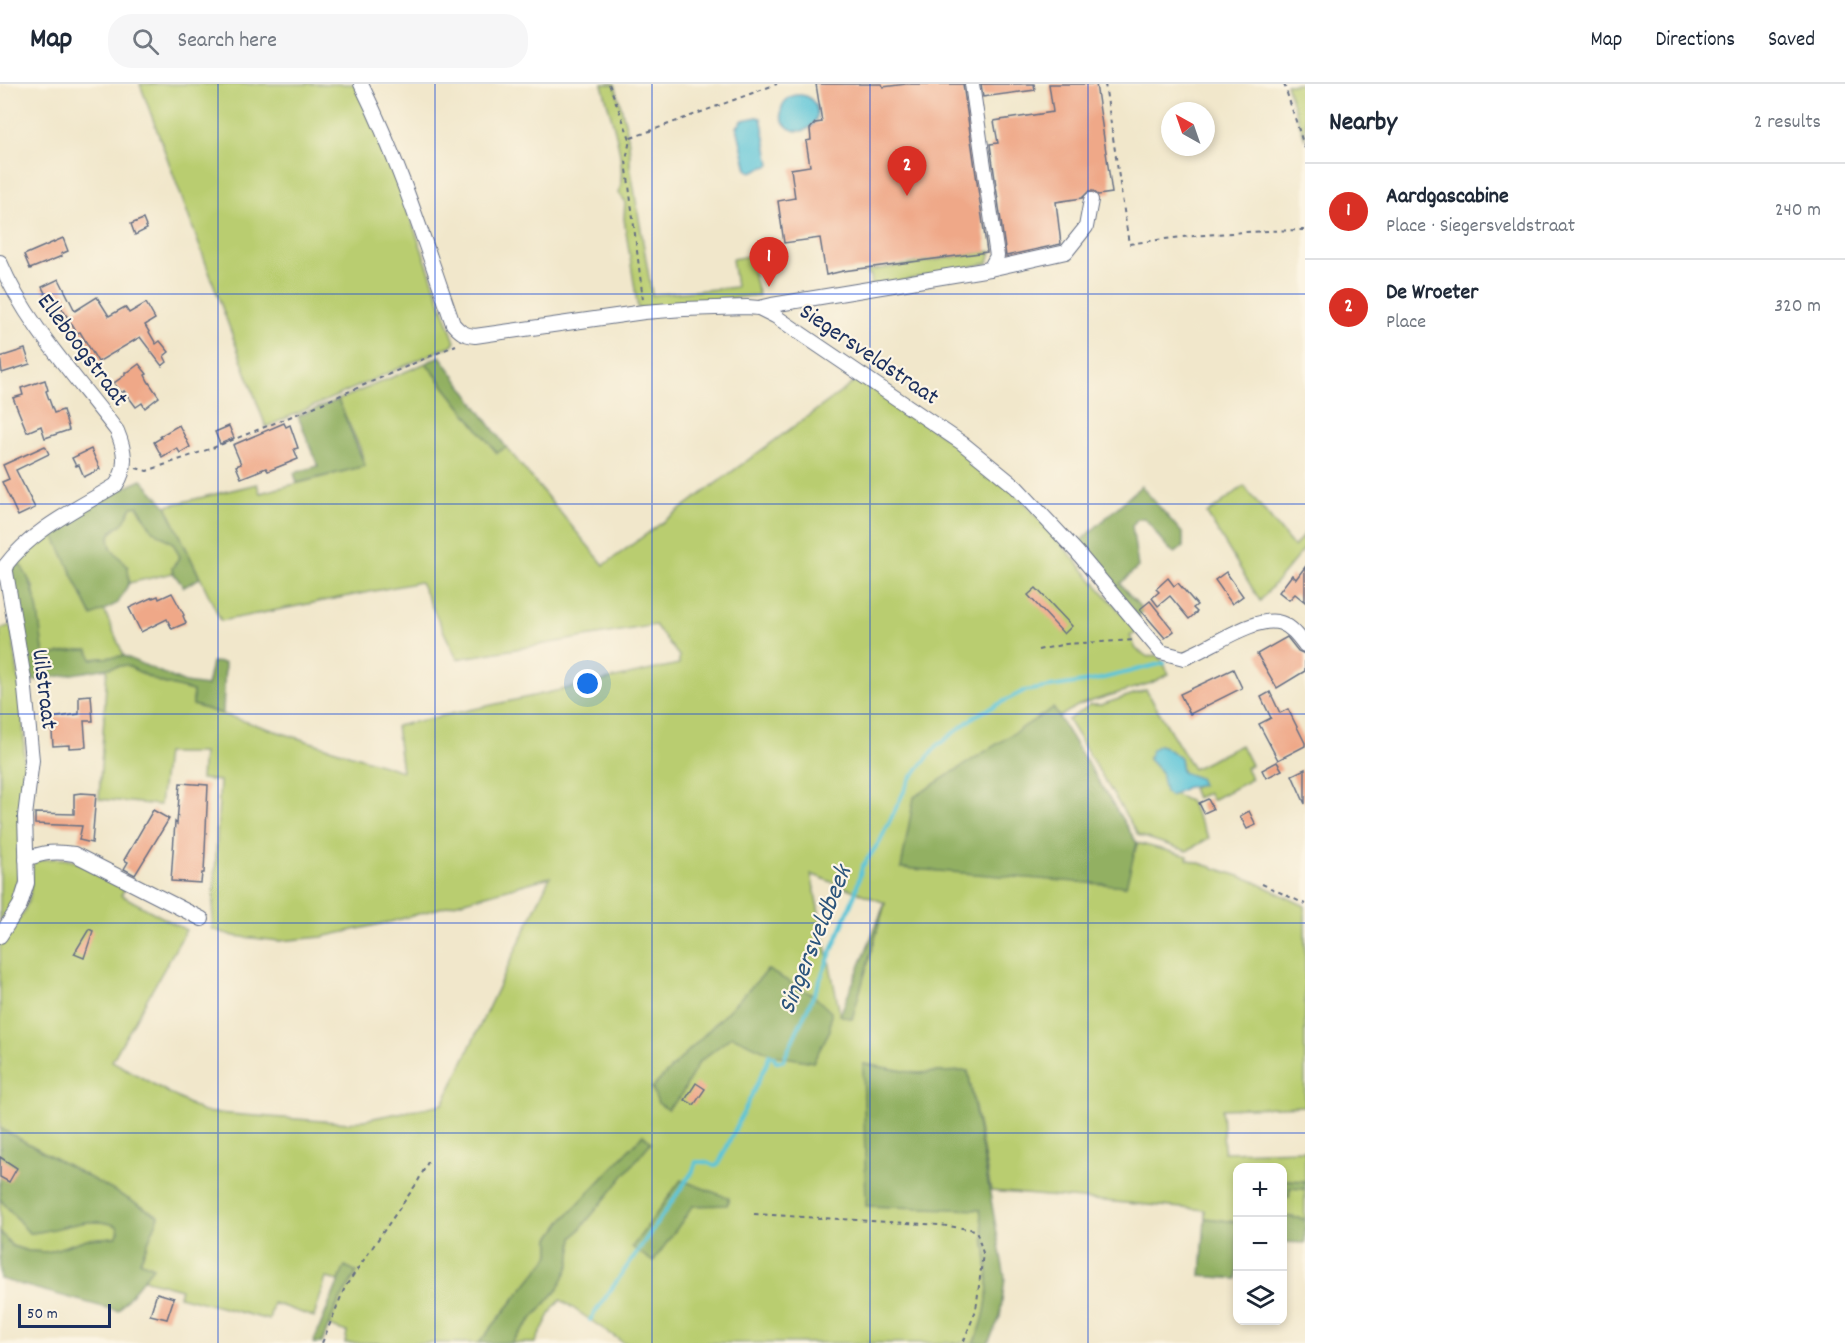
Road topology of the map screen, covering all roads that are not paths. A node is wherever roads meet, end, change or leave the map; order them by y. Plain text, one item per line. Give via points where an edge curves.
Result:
1 (361, 84) edge
2 (972, 84) edge
3 (1091, 200) dead end
4 (0, 261) edge
5 (990, 269) junction
6 (759, 308) junction
7 (3, 567) edge
8 (1305, 645) edge
9 (26, 859) junction
10 (202, 920) dead end
11 (0, 936) edge

1 - 6 street, Siegersveldstraat via 412,206 453,324 465,335 644,312
2 - 5 street via 997,256
3 - 5 street via 1086,227 1066,252
4 - 7 street, Elleboogstraat via 24,309 117,431 125,466 117,485 37,534
5 - 6 street
6 - 8 street, Siegersveldstraat via 962,443 1002,475 1077,552 1161,652 1184,658 1270,621 1282,623
7 - 9 street, Uilstraat via 24,679 32,760 25,816
9 - 10 street via 44,852 74,854
9 - 11 street, Uilstraat via 27,884 20,905

